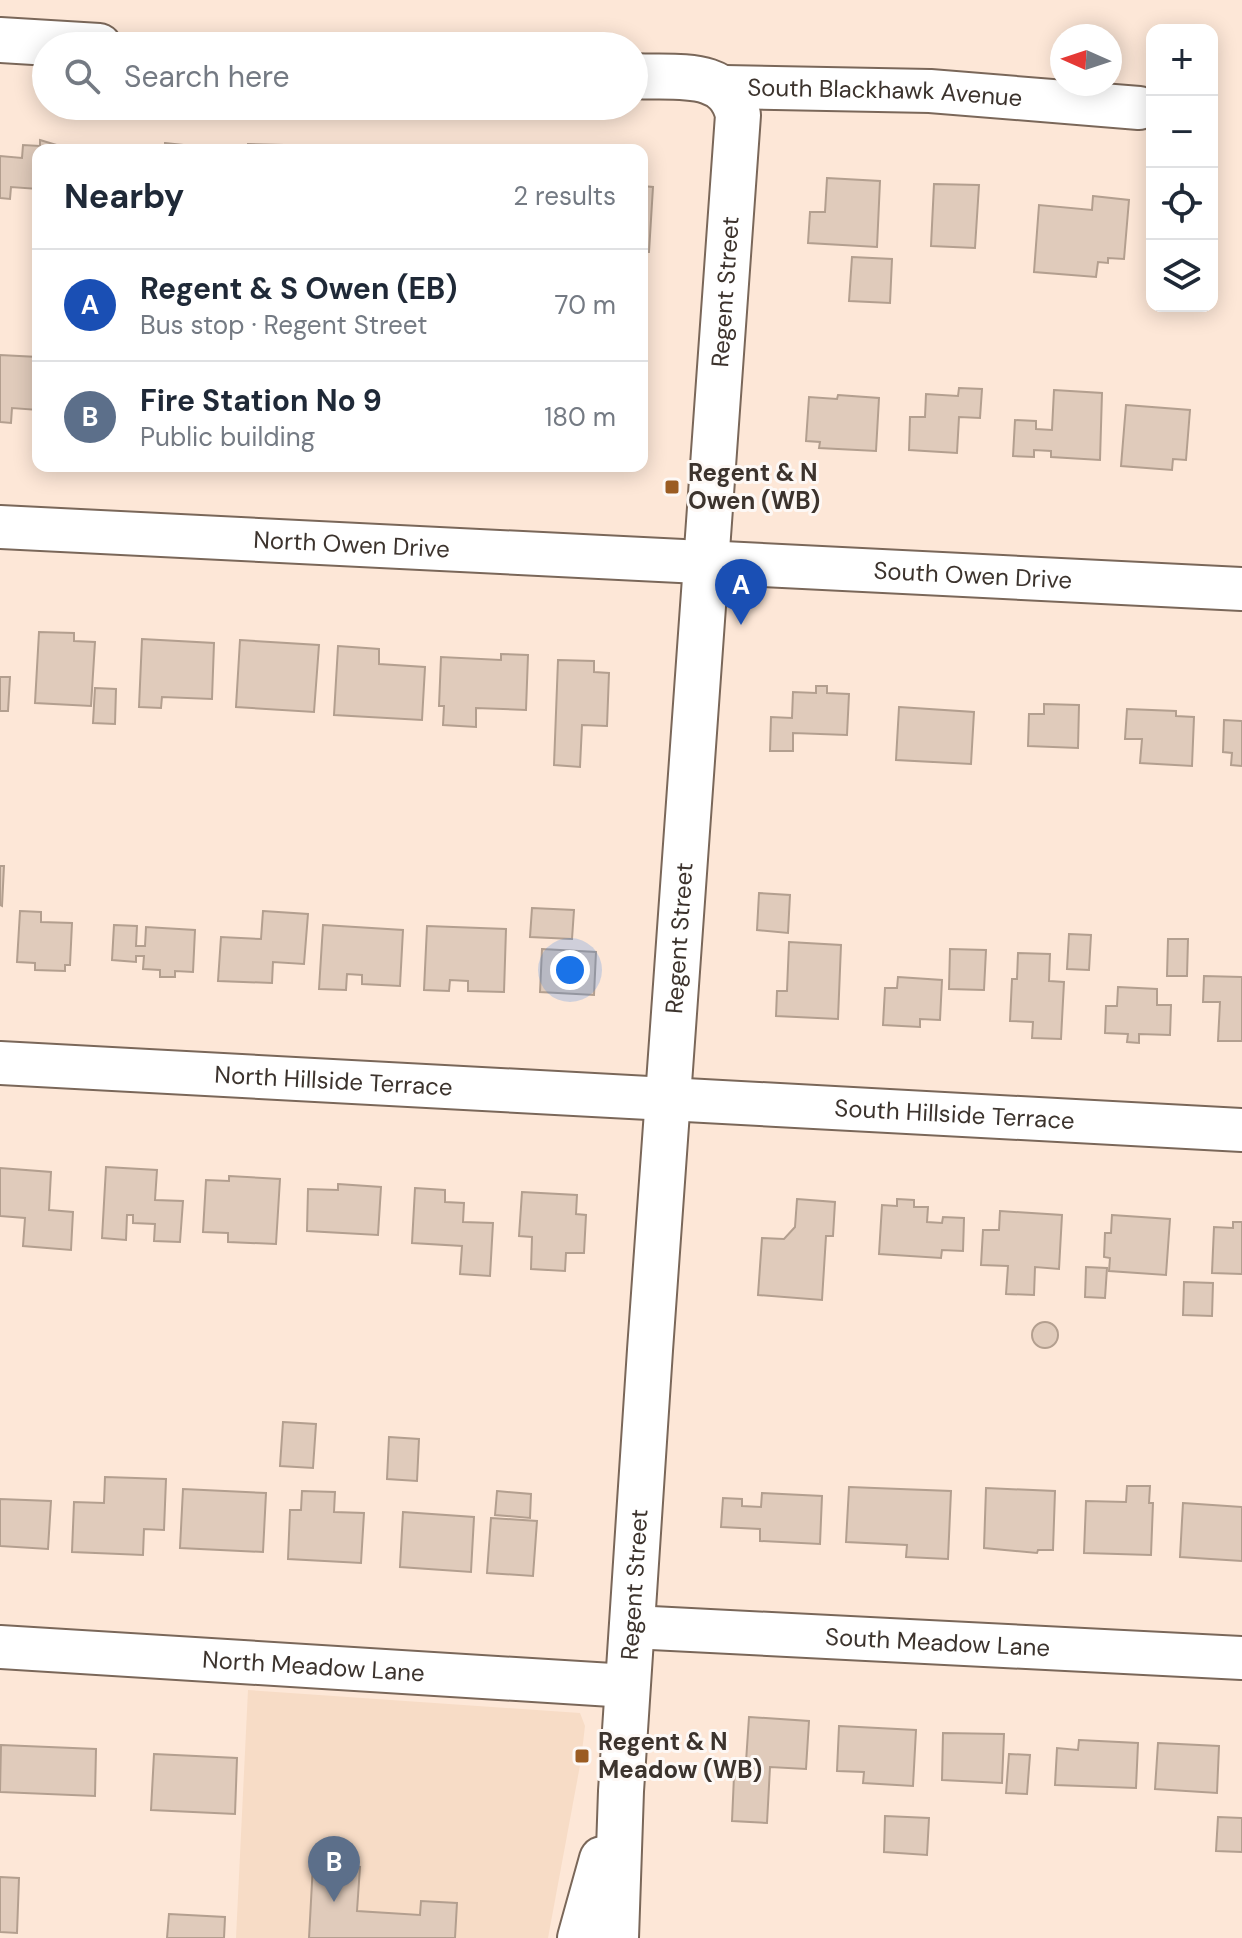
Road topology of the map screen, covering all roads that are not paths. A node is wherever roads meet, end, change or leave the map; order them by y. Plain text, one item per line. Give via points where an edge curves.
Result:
1 (0, 40) edge
2 (32, 42) edge
3 (648, 77) edge
4 (725, 87) junction
5 (1139, 108) dead end
6 (0, 527) edge
7 (705, 561) junction
8 (1242, 589) edge
9 (0, 1063) edge
10 (669, 1101) junction
11 (1242, 1130) edge
12 (632, 1627) junction
13 (0, 1647) edge
14 (1242, 1658) edge
15 (628, 1686) junction
16 (621, 1791) junction
17 (580, 1938) edge
18 (616, 1938) edge

1 - 2 street
3 - 4 street via 714,81
4 - 5 street, South Blackhawk Avenue via 930,91
4 - 7 street, Regent Street via 738,115
6 - 7 street, North Owen Drive
7 - 8 street, South Owen Drive
7 - 10 street, Regent Street
9 - 10 street, North Hillside Terrace
10 - 11 street, South Hillside Terrace
10 - 12 street, Regent Street
12 - 14 street, South Meadow Lane
12 - 15 street, Regent Street
13 - 15 street, North Meadow Lane
15 - 16 street, Regent Street
16 - 17 street, Regent Street
16 - 18 street, Regent Street

